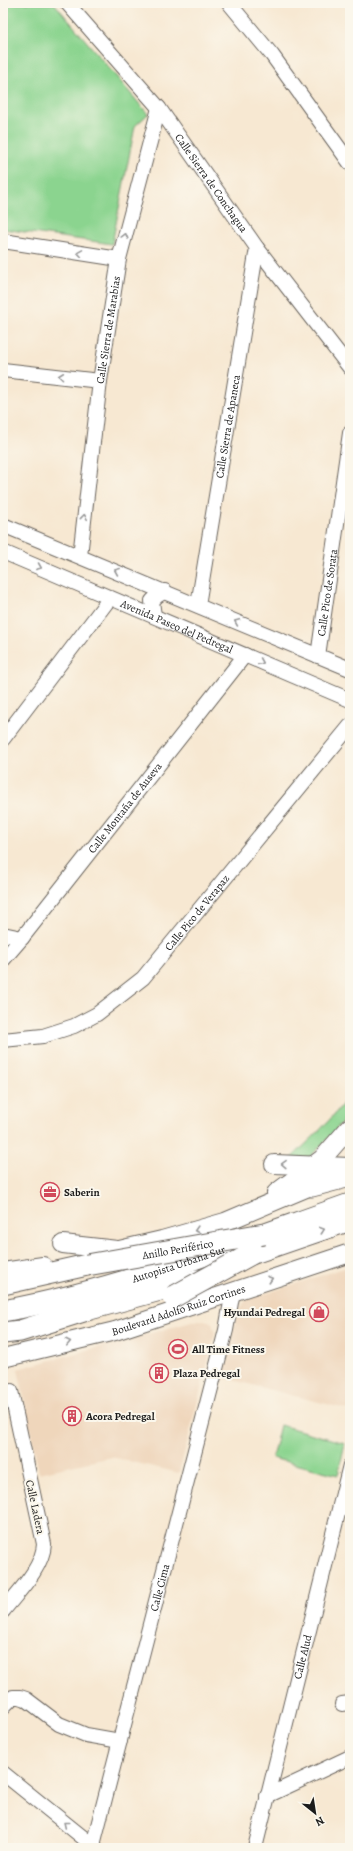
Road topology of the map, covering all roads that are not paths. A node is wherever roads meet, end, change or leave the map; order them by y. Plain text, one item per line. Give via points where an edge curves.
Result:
1 (67, 3) edge
2 (229, 3) edge
3 (159, 108) junction
4 (336, 143) junction
5 (350, 150) edge
6 (350, 163) edge
7 (3, 241) edge
8 (257, 248) junction
9 (119, 260) junction
10 (350, 368) edge
11 (3, 370) edge
12 (100, 381) junction
13 (350, 433) edge
14 (3, 525) edge
15 (3, 552) edge
16 (80, 556) junction
17 (144, 582) junction
18 (165, 591) junction
19 (110, 598) junction
20 (198, 605) junction
21 (134, 608) junction
22 (154, 616) junction
23 (244, 655) junction
24 (318, 656) junction
25 (350, 669) edge
26 (350, 700) edge
27 (350, 726) edge
28 (3, 739) edge
29 (3, 934) edge
30 (22, 938) junction
31 (3, 960) edge
32 (3, 1040) edge
33 (350, 1127) edge
34 (274, 1164) dead end
35 (350, 1168) edge
36 (312, 1176) junction
37 (350, 1176) edge
38 (350, 1193) edge
39 (350, 1204) edge
40 (350, 1220) edge
41 (264, 1234) junction
42 (350, 1235) edge
43 (63, 1244) dead end
44 (117, 1250) junction
45 (253, 1253) junction
46 (350, 1253) edge
47 (3, 1272) edge
48 (3, 1284) edge
49 (233, 1292) junction
50 (3, 1298) edge
51 (3, 1311) edge
52 (3, 1325) edge
53 (3, 1333) edge
54 (3, 1347) edge
55 (3, 1358) edge
56 (11, 1391) dead end
57 (350, 1465) edge
58 (3, 1611) edge
59 (3, 1707) edge
60 (120, 1741) junction
61 (350, 1757) edge
62 (3, 1773) edge
63 (268, 1796) junction
64 (94, 1847) edge
65 (255, 1848) edge

1 - 3 street, Calle Sierra de Conchagua
2 - 4 street via 272,54
3 - 8 street, Calle Sierra de Conchagua
9 -> 3 street, Calle Sierra de Marabias
4 - 5 street
4 - 6 street
9 -> 7 street
8 - 10 street, Calle Sierra de Conchagua
8 - 20 street, Calle Sierra de Apaneca
9 - 12 street, Calle Sierra de Marabias
12 -> 11 street
16 -> 12 street, Calle Sierra de Marabias
13 - 24 street, Calle Pico de Sorata
14 - 16 street
15 -> 19 street, Avenida Paseo del Pedregal
17 -> 16 street
17 - 18 street
17 - 21 street via 145,598
18 - 20 street
18 - 22 street via 152,601
19 - 21 street, Avenida Paseo del Pedregal
19 - 28 street
24 -> 20 street
21 - 22 street, Avenida Paseo del Pedregal
22 - 23 street, Avenida Paseo del Pedregal
23 -> 26 street, Avenida Paseo del Pedregal
23 - 30 street, Calle Montaña de Auseva
24 - 25 street
27 - 32 street, Calle Pico de Verapaz via 143,978 97,1014 74,1026 43,1036
29 - 30 street
30 - 31 street, Calle Montaña de Auseva
33 - 36 main road
36 -> 34 main road
35 - 36 main road
36 - 37 highway
36 -> 44 main road via 225,1222
38 - 50 highway, Anillo Periférico via 83,1280
39 - 41 highway, Autopista Urbana Sur
45 -> 40 highway, Autopista Urbana Sur
41 - 48 highway, bridge via 87,1265
41 - 51 highway, Autopista Urbana Sur, bridge via 121,1282
42 - 53 highway via 314,1248 104,1305 20,1331
43 - 44 main road
44 - 47 main road via 66,1262
45 - 52 highway, Autopista Urbana Sur, bridge via 145,1288
45 - 54 highway, bridge via 173,1297
49 -> 46 main road, Boulevard Adolfo Ruiz Cortines
55 -> 49 main road, Boulevard Adolfo Ruiz Cortines via 115,1330
49 - 60 street, Calle Cima via 226,1330
56 - 58 street, Calle Ladera via 44,1553 38,1566
57 - 63 street, Calle Alud
59 - 60 street via 13,1697 20,1697 60,1724 86,1735
60 - 64 street, Calle Cima
61 - 63 street
64 -> 62 street
63 - 65 street, Calle Alud

